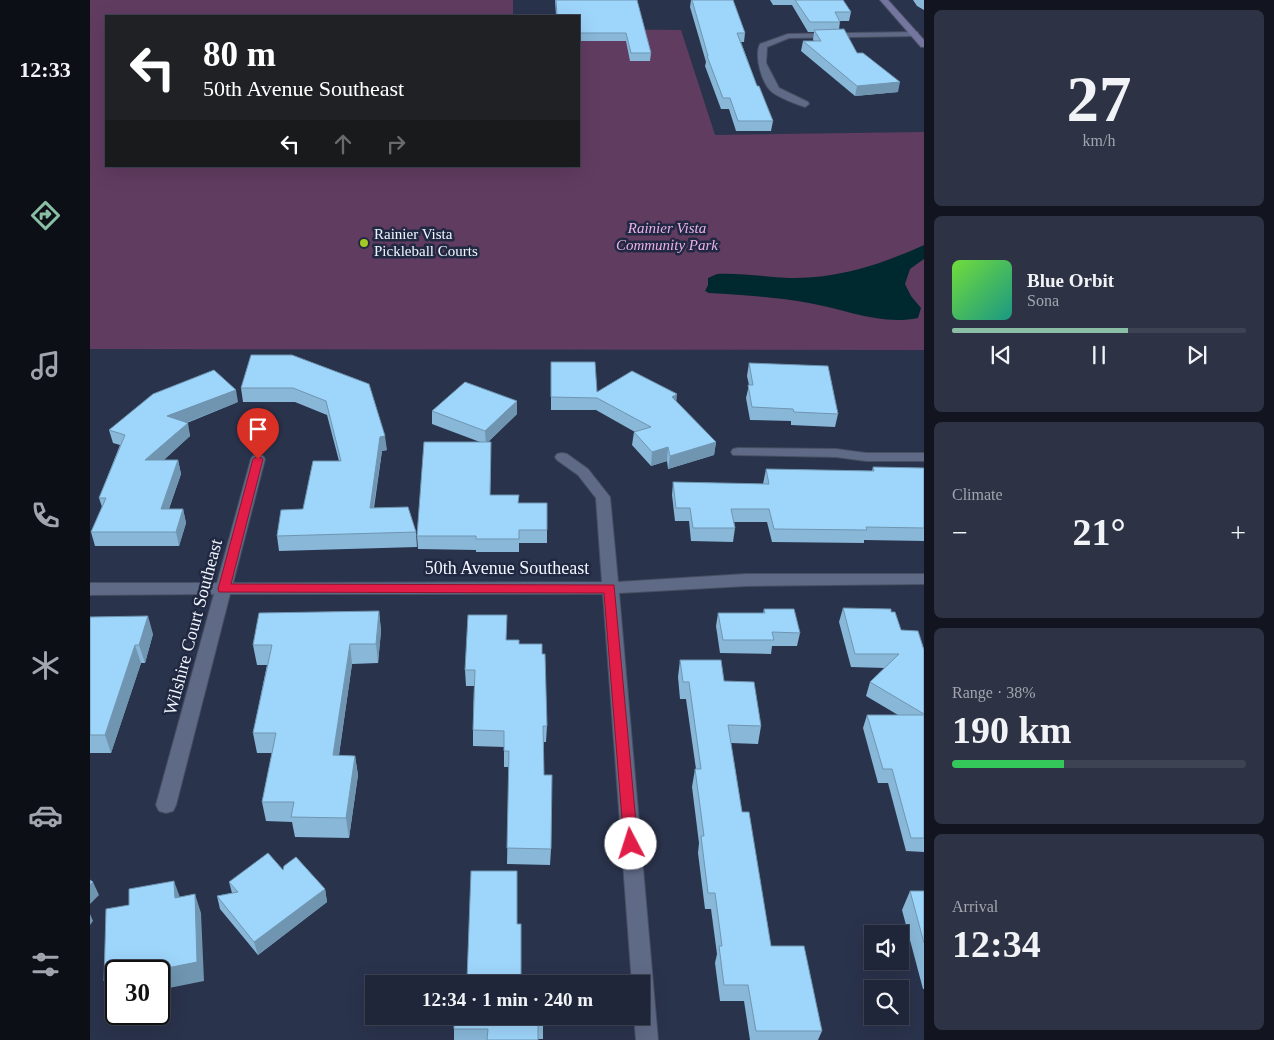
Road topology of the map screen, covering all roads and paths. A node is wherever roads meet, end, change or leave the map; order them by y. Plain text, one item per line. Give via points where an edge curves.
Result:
1 (884, 0) edge
2 (915, 34) junction
3 (924, 45) edge
4 (805, 104) dead end
5 (738, 452) dead end
6 (562, 457) dead end
7 (924, 458) edge
8 (258, 459) dead end
9 (924, 579) edge
10 (610, 588) junction
11 (224, 589) junction
12 (90, 590) edge
13 (166, 805) dead end
14 (647, 1040) edge

1 - 2 main road
2 - 3 main road
2 - 4 street via 788,36 763,46 761,59 775,90
5 - 7 street
6 - 10 street via 583,472 603,497
8 - 11 street, Wilshire Court Southeast
9 - 10 street, 50th Avenue Southeast via 746,580
10 - 11 street, 50th Avenue Southeast
10 - 14 street
11 - 12 street, 50th Avenue Southeast
11 - 13 street, Wilshire Court Southeast

